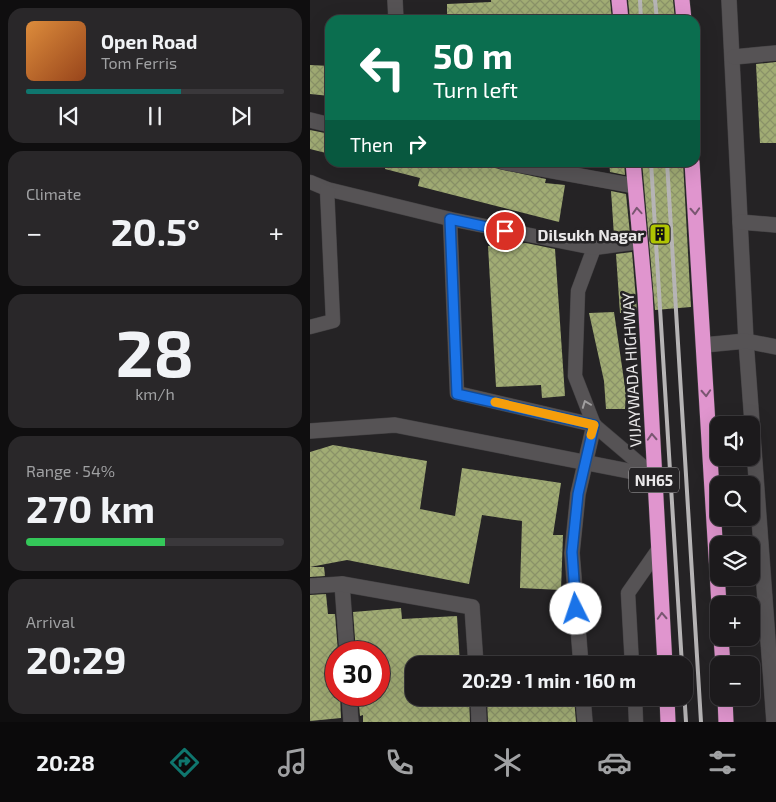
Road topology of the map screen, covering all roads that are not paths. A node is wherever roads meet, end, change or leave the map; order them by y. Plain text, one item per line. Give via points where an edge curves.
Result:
1 (395, 0) edge
2 (619, 0) edge
3 (682, 0) edge
4 (729, 0) edge
5 (396, 15) edge
6 (620, 15) edge
7 (684, 15) edge
8 (776, 52) edge
9 (734, 57) junction
10 (310, 120) edge
11 (325, 124) edge
12 (530, 167) edge
13 (633, 167) edge
14 (692, 167) edge
15 (310, 182) edge
16 (635, 186) junction
17 (327, 189) junction
18 (450, 219) junction
19 (740, 222) junction
20 (776, 225) edge
21 (639, 242) junction
22 (594, 248) junction
23 (310, 327) edge
24 (746, 341) junction
25 (704, 345) junction
26 (776, 347) edge
27 (594, 425) junction
28 (310, 431) edge
29 (585, 463) junction
30 (654, 476) junction
31 (658, 550) junction
32 (342, 584) junction
33 (310, 586) edge
34 (718, 596) edge
35 (346, 641) edge
36 (475, 656) edge
37 (580, 656) edge
38 (632, 656) edge
39 (664, 656) edge
40 (350, 706) edge
41 (479, 706) edge
42 (584, 706) edge
43 (635, 706) edge
44 (667, 706) edge
45 (725, 706) edge
46 (351, 722) edge
47 (480, 722) edge
48 (585, 722) edge
49 (636, 722) edge
50 (668, 722) edge
51 (726, 722) edge
52 (774, 722) edge

1 - 5 street
2 - 6 highway
3 - 7 highway
4 - 9 street
8 - 9 street
9 - 19 street
10 - 11 street
12 - 16 street
13 - 16 highway, VIJAYWADA HIGHWAY / NH65
14 -> 25 highway
15 - 17 lane
21 -> 16 highway, VIJAYWADA HIGHWAY / NH65
17 - 18 lane
17 - 23 lane via 333,322
18 - 22 lane
18 - 27 lane via 457,394
19 - 20 street
19 - 24 street
21 - 22 lane
30 -> 21 highway, VIJAYWADA HIGHWAY / NH65 via 645,294
27 -> 22 lane via 575,376 578,291
24 - 25 street
24 - 26 street
24 - 52 street
25 -> 34 highway
27 - 29 street
27 - 30 lane
28 - 29 street via 395,425
29 - 30 street
29 - 37 street via 572,552
30 - 31 highway, VIJAYWADA HIGHWAY / NH65
31 - 38 lane via 628,593
39 -> 31 highway, VIJAYWADA HIGHWAY / NH65
32 - 33 street
32 - 35 street
32 - 36 street via 472,607
40 - 46 street
41 - 47 street
42 - 48 street
43 - 49 lane
44 - 50 highway
45 - 51 highway

